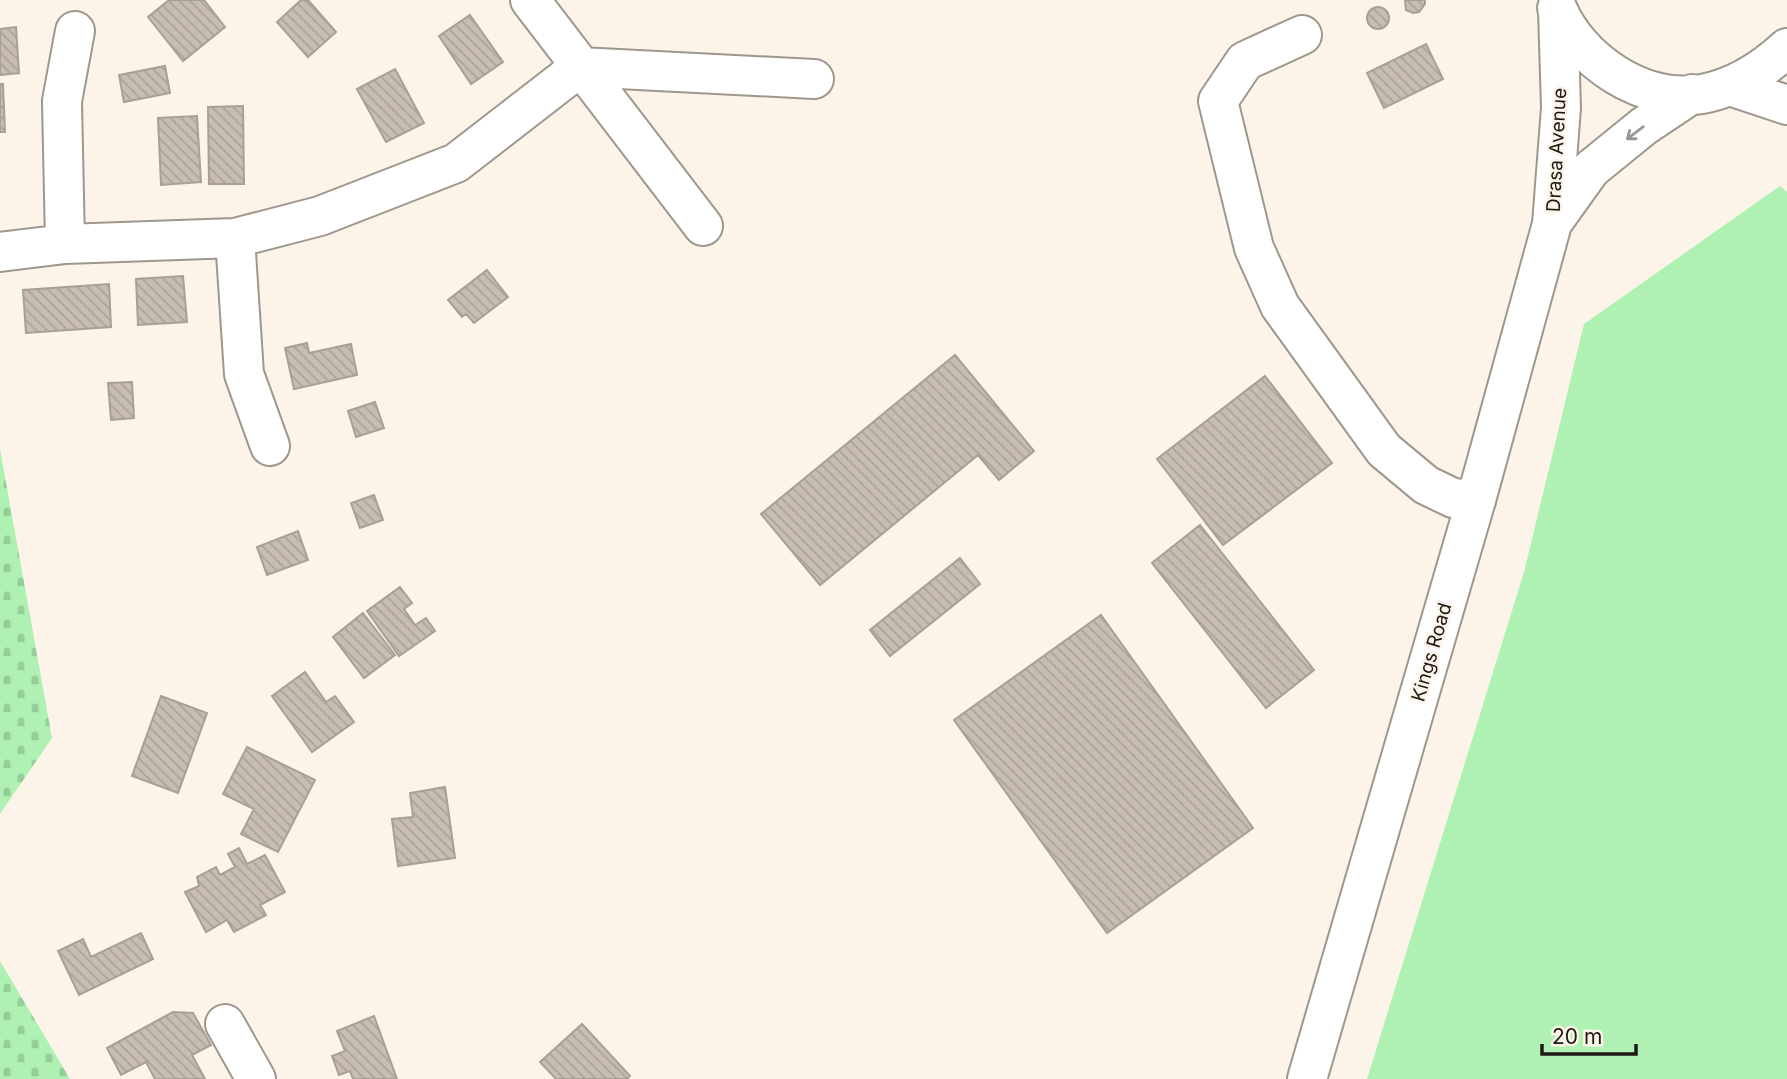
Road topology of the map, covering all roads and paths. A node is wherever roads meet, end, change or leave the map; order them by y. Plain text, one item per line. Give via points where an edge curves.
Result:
1 (530, 0) edge
2 (1557, 5) edge
3 (75, 31) dead end
4 (1302, 35) dead end
5 (1787, 48) edge
6 (580, 68) junction
7 (814, 79) dead end
8 (1730, 86) junction
9 (1692, 94) junction
10 (1787, 105) edge
11 (1552, 223) junction
12 (703, 226) dead end
13 (235, 238) junction
14 (65, 244) junction
15 (0, 252) edge
16 (270, 446) dead end
17 (1475, 500) junction
18 (225, 1024) dead end
19 (256, 1079) edge
20 (1307, 1079) edge

1 - 6 main road
2 - 9 main road via 1592,58 1619,76 1661,92
2 - 11 main road, Drasa Avenue via 1560,108
3 - 14 main road via 62,101
4 - 17 main road via 1245,61 1218,101 1254,248 1280,306 1384,450 1426,485 1454,498
5 - 8 main road via 1762,69
6 - 7 main road
6 - 12 main road
6 - 13 main road via 456,163 320,216
8 - 9 main road
8 - 10 main road
9 -> 11 main road, Drasa Avenue via 1591,169
11 - 17 main road, Kings Road
13 - 14 main road
13 - 16 main road via 244,373
14 - 15 main road
17 - 20 main road, Kings Road
18 - 19 main road

